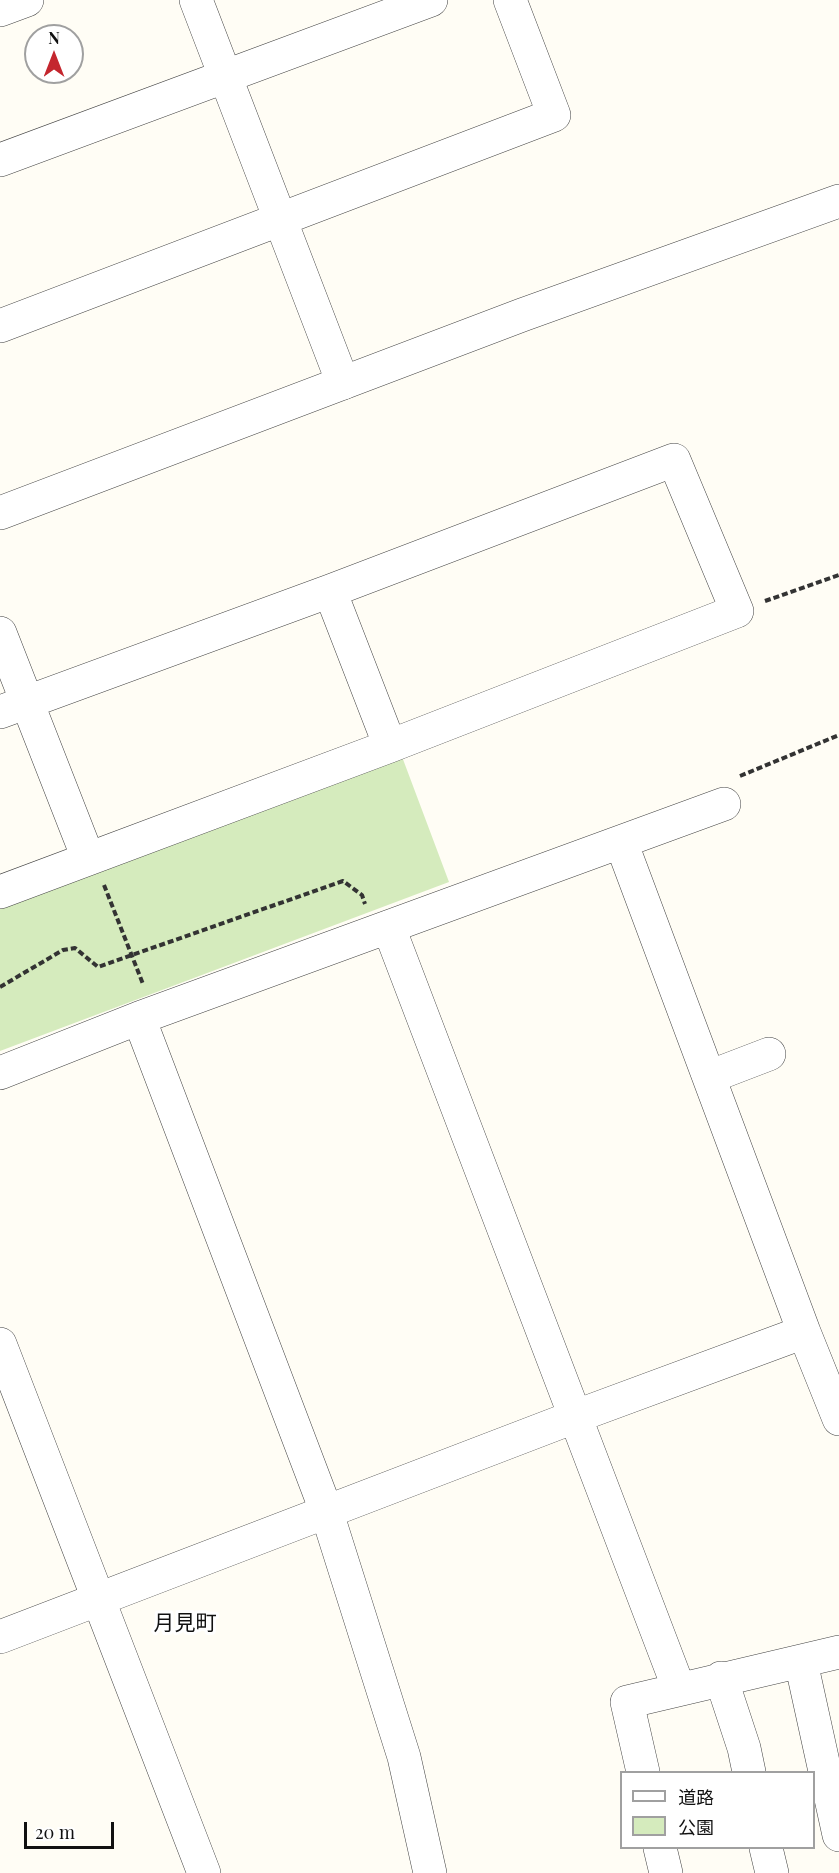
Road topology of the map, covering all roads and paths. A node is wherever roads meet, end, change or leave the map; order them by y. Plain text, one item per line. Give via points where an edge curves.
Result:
1 (27, 0) edge
2 (196, 0) edge
3 (431, 0) edge
4 (510, 0) edge
5 (0, 10) edge
6 (225, 75) junction
7 (0, 160) edge
8 (839, 201) edge
9 (280, 220) junction
10 (0, 326) edge
11 (343, 383) junction
12 (0, 513) edge
13 (839, 574) edge
14 (330, 591) junction
15 (736, 611) junction
16 (0, 633) edge
17 (13, 707) edge
18 (839, 735) edge
19 (390, 747) junction
20 (724, 804) joint
21 (621, 842) junction
22 (91, 857) junction
23 (0, 892) edge
24 (382, 930) junction
25 (132, 956) junction
26 (0, 987) edge
27 (146, 1016) junction
28 (769, 1054) dead end
29 (0, 1073) edge
30 (709, 1077) junction
31 (804, 1332) junction
32 (0, 1344) edge
33 (574, 1418) junction
34 (839, 1419) edge
35 (327, 1513) junction
36 (99, 1598) junction
37 (0, 1637) edge
38 (839, 1652) edge
39 (801, 1662) junction
40 (721, 1678) junction
41 (679, 1689) junction
42 (643, 1771) edge
43 (749, 1771) edge
44 (839, 1835) edge
45 (660, 1849) edge
46 (766, 1849) edge
47 (204, 1873) edge
48 (430, 1873) edge
49 (666, 1873) edge
50 (772, 1873) edge

1 - 5 street
2 - 6 street
3 - 6 street
4 - 9 street via 554,115
6 - 7 street
6 - 9 street
8 - 11 street
9 - 10 street
9 - 11 street
11 - 12 street
13 - 15 path
14 - 15 street via 674,460
14 - 17 street
14 - 19 street
15 - 19 street
16 - 17 street
17 - 22 street
18 - 20 path via 715,787
19 - 22 street
20 - 21 street
21 - 24 street
21 - 30 street
22 - 23 street
22 - 25 path
24 - 25 path via 362,895 343,881
24 - 27 street
24 - 33 street
25 - 26 path via 98,967 75,948 63,950
25 - 27 path
27 - 29 street
27 - 35 street
28 - 30 street
30 - 31 street
31 - 33 street
31 - 34 street
32 - 36 street
33 - 35 street
33 - 41 street
35 - 36 street
35 - 48 street via 404,1757
36 - 37 street
36 - 47 street
38 - 39 street
39 - 40 street
39 - 44 street
40 - 41 street
40 - 43 street
41 - 42 street via 627,1702
45 - 49 street
46 - 50 street

